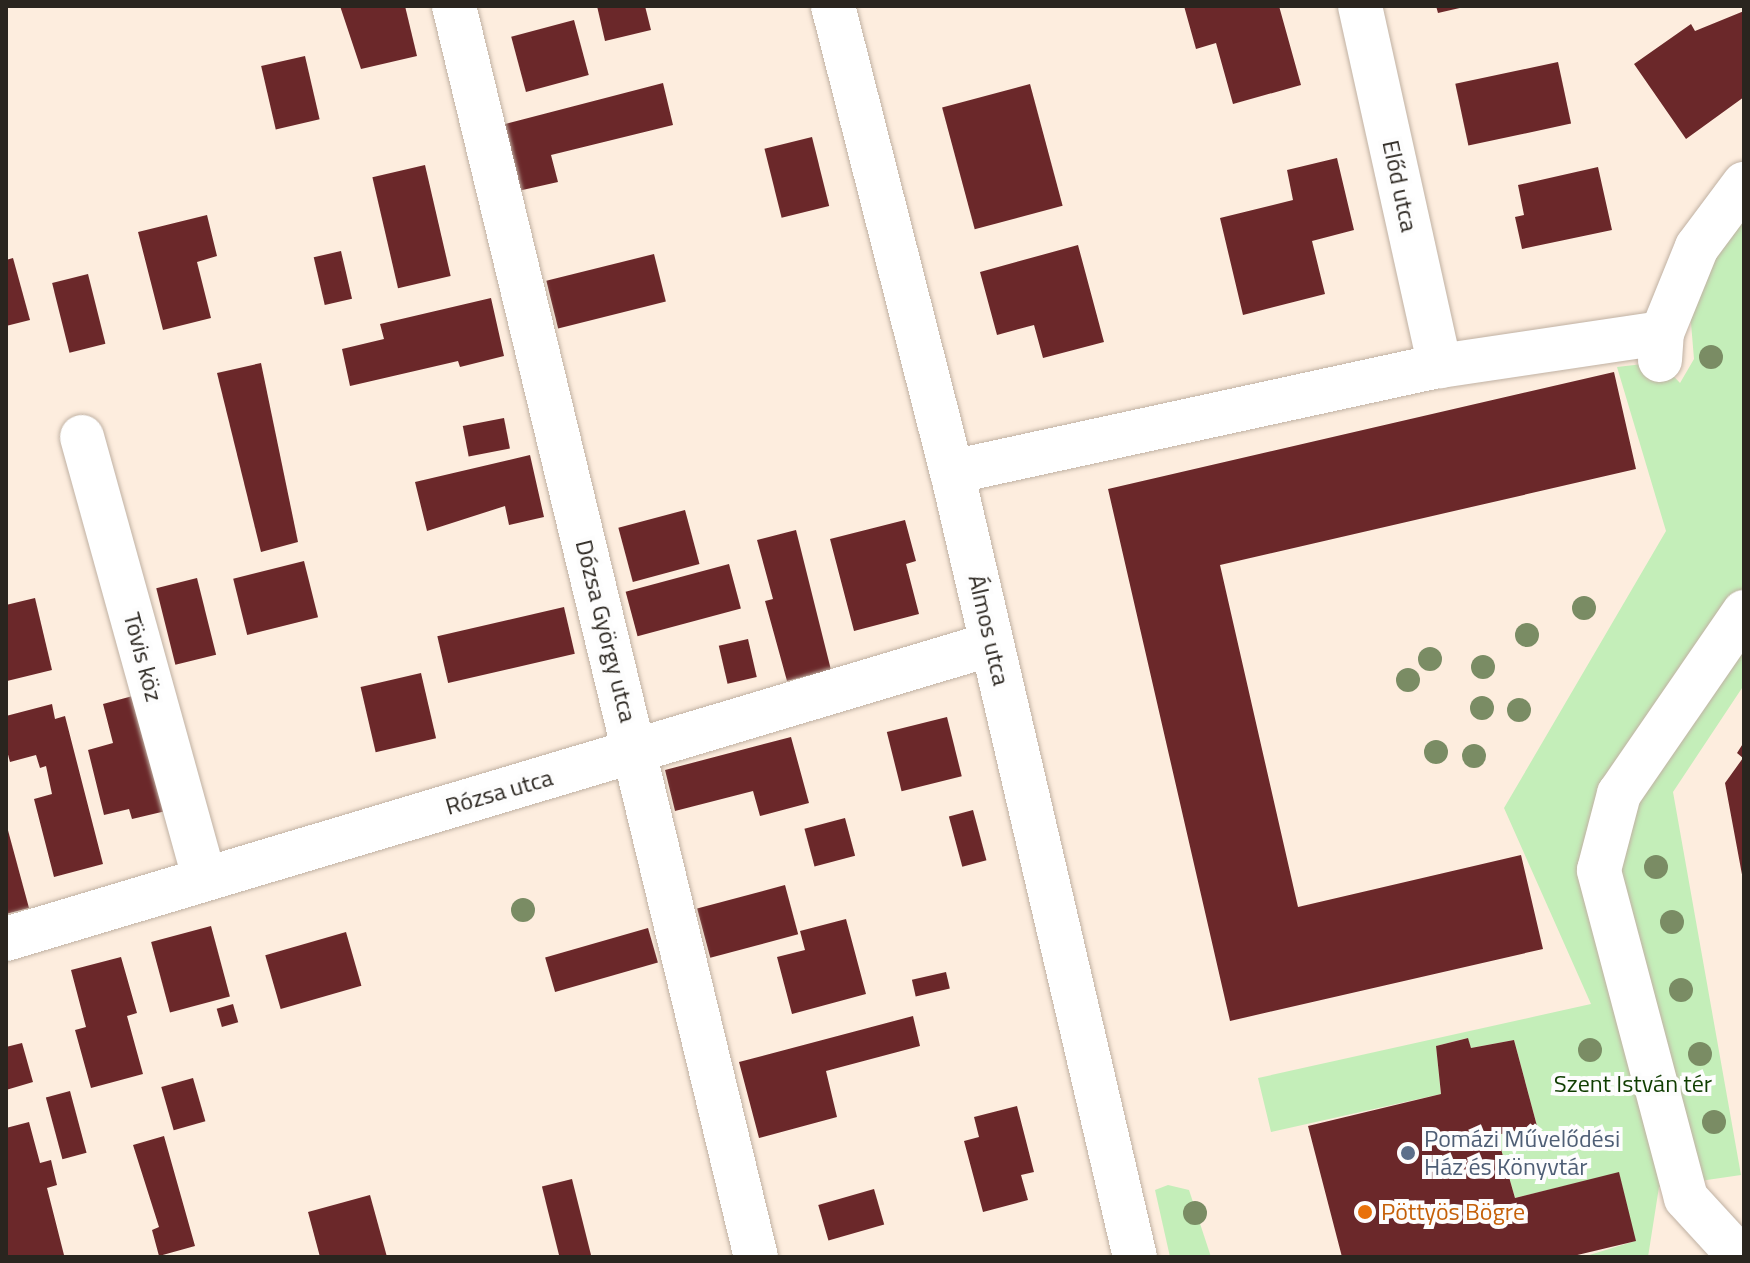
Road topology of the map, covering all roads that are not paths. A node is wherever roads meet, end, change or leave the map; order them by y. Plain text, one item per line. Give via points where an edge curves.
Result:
1 (454, 6) edge
2 (833, 6) edge
3 (1360, 6) edge
4 (1744, 184) edge
5 (1440, 366) junction
6 (82, 437) dead end
7 (952, 472) junction
8 (1744, 612) edge
9 (992, 644) junction
10 (635, 753) junction
11 (204, 877) junction
12 (6, 939) edge
13 (756, 1257) edge
14 (1135, 1257) edge
15 (1740, 1257) edge

1 - 10 street, Dózsa György utca
2 - 7 street, Álmos utca
3 - 5 street, Előd utca
4 - 5 street via 1697,247 1661,348
5 - 7 street
6 - 11 street, Tövis köz
7 - 9 street, Álmos utca
8 - 15 street via 1619,794 1599,870 1696,1228
9 - 10 street, Rózsa utca
9 - 14 street, Álmos utca
10 - 11 street, Rózsa utca
10 - 13 street, Dózsa György utca
11 - 12 street, Rózsa utca

